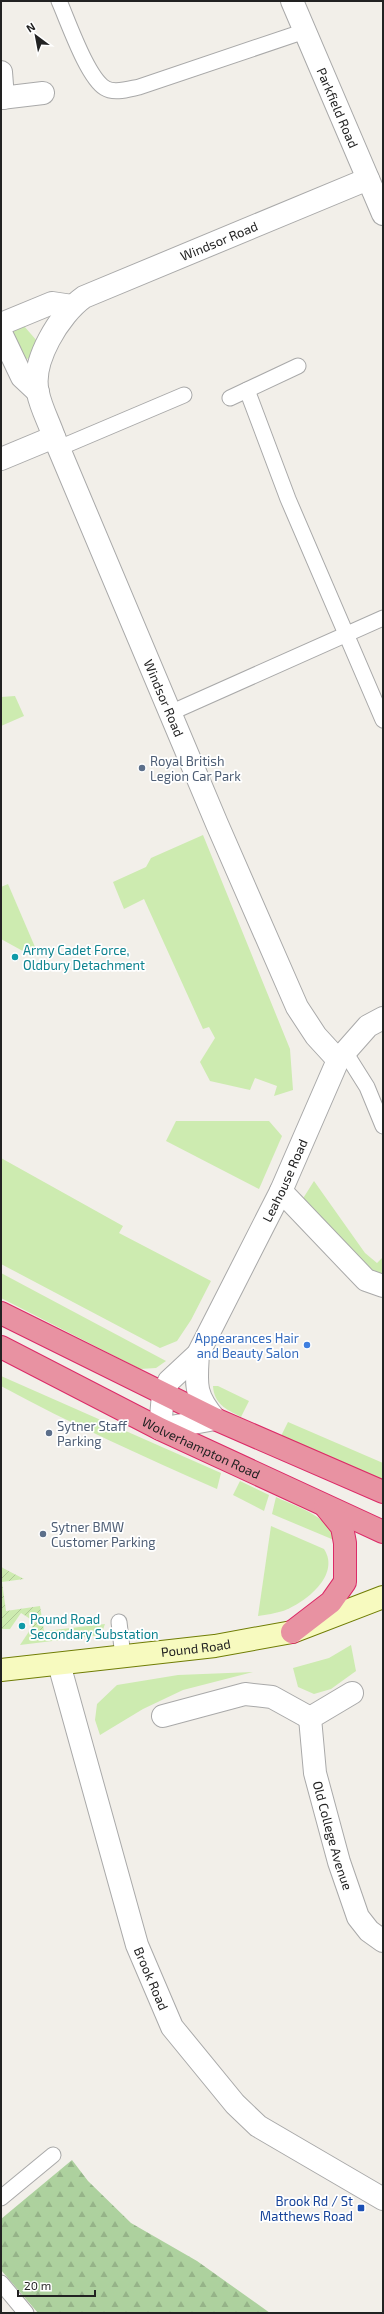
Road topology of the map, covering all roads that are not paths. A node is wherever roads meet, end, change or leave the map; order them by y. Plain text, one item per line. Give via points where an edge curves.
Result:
1 (59, 1) edge
2 (292, 1) edge
3 (305, 31) junction
4 (1, 72) edge
5 (43, 94) dead end
6 (2, 98) edge
7 (368, 179) junction
8 (383, 214) edge
9 (72, 306) junction
10 (1, 324) edge
11 (1, 333) edge
12 (298, 366) dead end
13 (247, 390) junction
14 (38, 392) junction
15 (184, 395) dead end
16 (230, 398) dead end
17 (57, 442) junction
18 (1, 459) edge
19 (383, 618) edge
20 (346, 634) junction
21 (170, 713) junction
22 (383, 720) edge
23 (383, 1018) edge
24 (341, 1056) junction
25 (383, 1126) edge
26 (280, 1192) junction
27 (383, 1286) edge
28 (1, 1312) edge
29 (1, 1347) edge
30 (198, 1354) junction
31 (163, 1394) junction
32 (215, 1419) junction
33 (160, 1429) junction
34 (383, 1492) edge
35 (324, 1504) junction
36 (383, 1532) edge
37 (383, 1597) edge
38 (120, 1622) dead end
39 (292, 1632) junction
40 (123, 1657) junction
41 (59, 1664) junction
42 (1, 1670) edge
43 (352, 1693) dead end
44 (163, 1716) dead end
45 (310, 1718) junction
46 (383, 1941) edge
47 (53, 2154) dead end
48 (1, 2198) edge
49 (383, 2198) edge
50 (1, 2283) edge
51 (26, 2313) edge

1 - 3 lane via 89,69 106,89 115,91 146,84
2 - 3 street, Parkfield Road
3 - 7 street, Parkfield Road
4 - 6 street
5 - 6 street
7 - 8 street, Parkfield Road
7 - 9 street, Windsor Road via 84,297
9 - 10 street via 52,303
9 - 14 street, Windsor Road via 54,330 45,350 38,372
11 - 14 street, Windsor Road via 22,377
12 - 13 lane
13 - 16 lane
13 - 20 lane via 288,499
14 - 17 street, Windsor Road
15 - 17 lane
17 - 18 street
17 - 21 street, Windsor Road
19 - 20 lane
20 - 21 lane
20 - 22 lane
21 - 24 street, Windsor Road via 297,1007 316,1036
23 - 24 street, Leahouse Road via 368,1026
24 - 25 lane via 367,1087
24 - 26 street, Leahouse Road
26 - 27 street via 366,1280
26 - 30 street, Leahouse Road
28 - 31 highway
29 - 33 highway, Wolverhampton Road
30 - 31 street, Leahouse Road via 169,1381
30 - 32 street, Leahouse Road via 196,1381 202,1404
31 - 32 highway
31 - 33 street, Leahouse Road
32 - 33 street
32 - 34 highway
33 - 35 highway, Wolverhampton Road
35 - 36 highway, Wolverhampton Road
35 - 39 highway via 342,1527 346,1543 344,1582 330,1602
37 - 39 street, Pound Road
38 - 40 lane
39 - 40 street, Pound Road via 215,1646
40 - 41 street, Pound Road
41 - 42 street, Pound Road
41 - 49 street, Brook Road via 137,1945 172,2028 235,2104 258,2126
43 - 45 street
44 - 45 street via 245,1694 272,1697
45 - 46 street, Old College Avenue via 315,1773 342,1869 358,1917 369,1931
47 - 48 lane
50 - 51 lane

